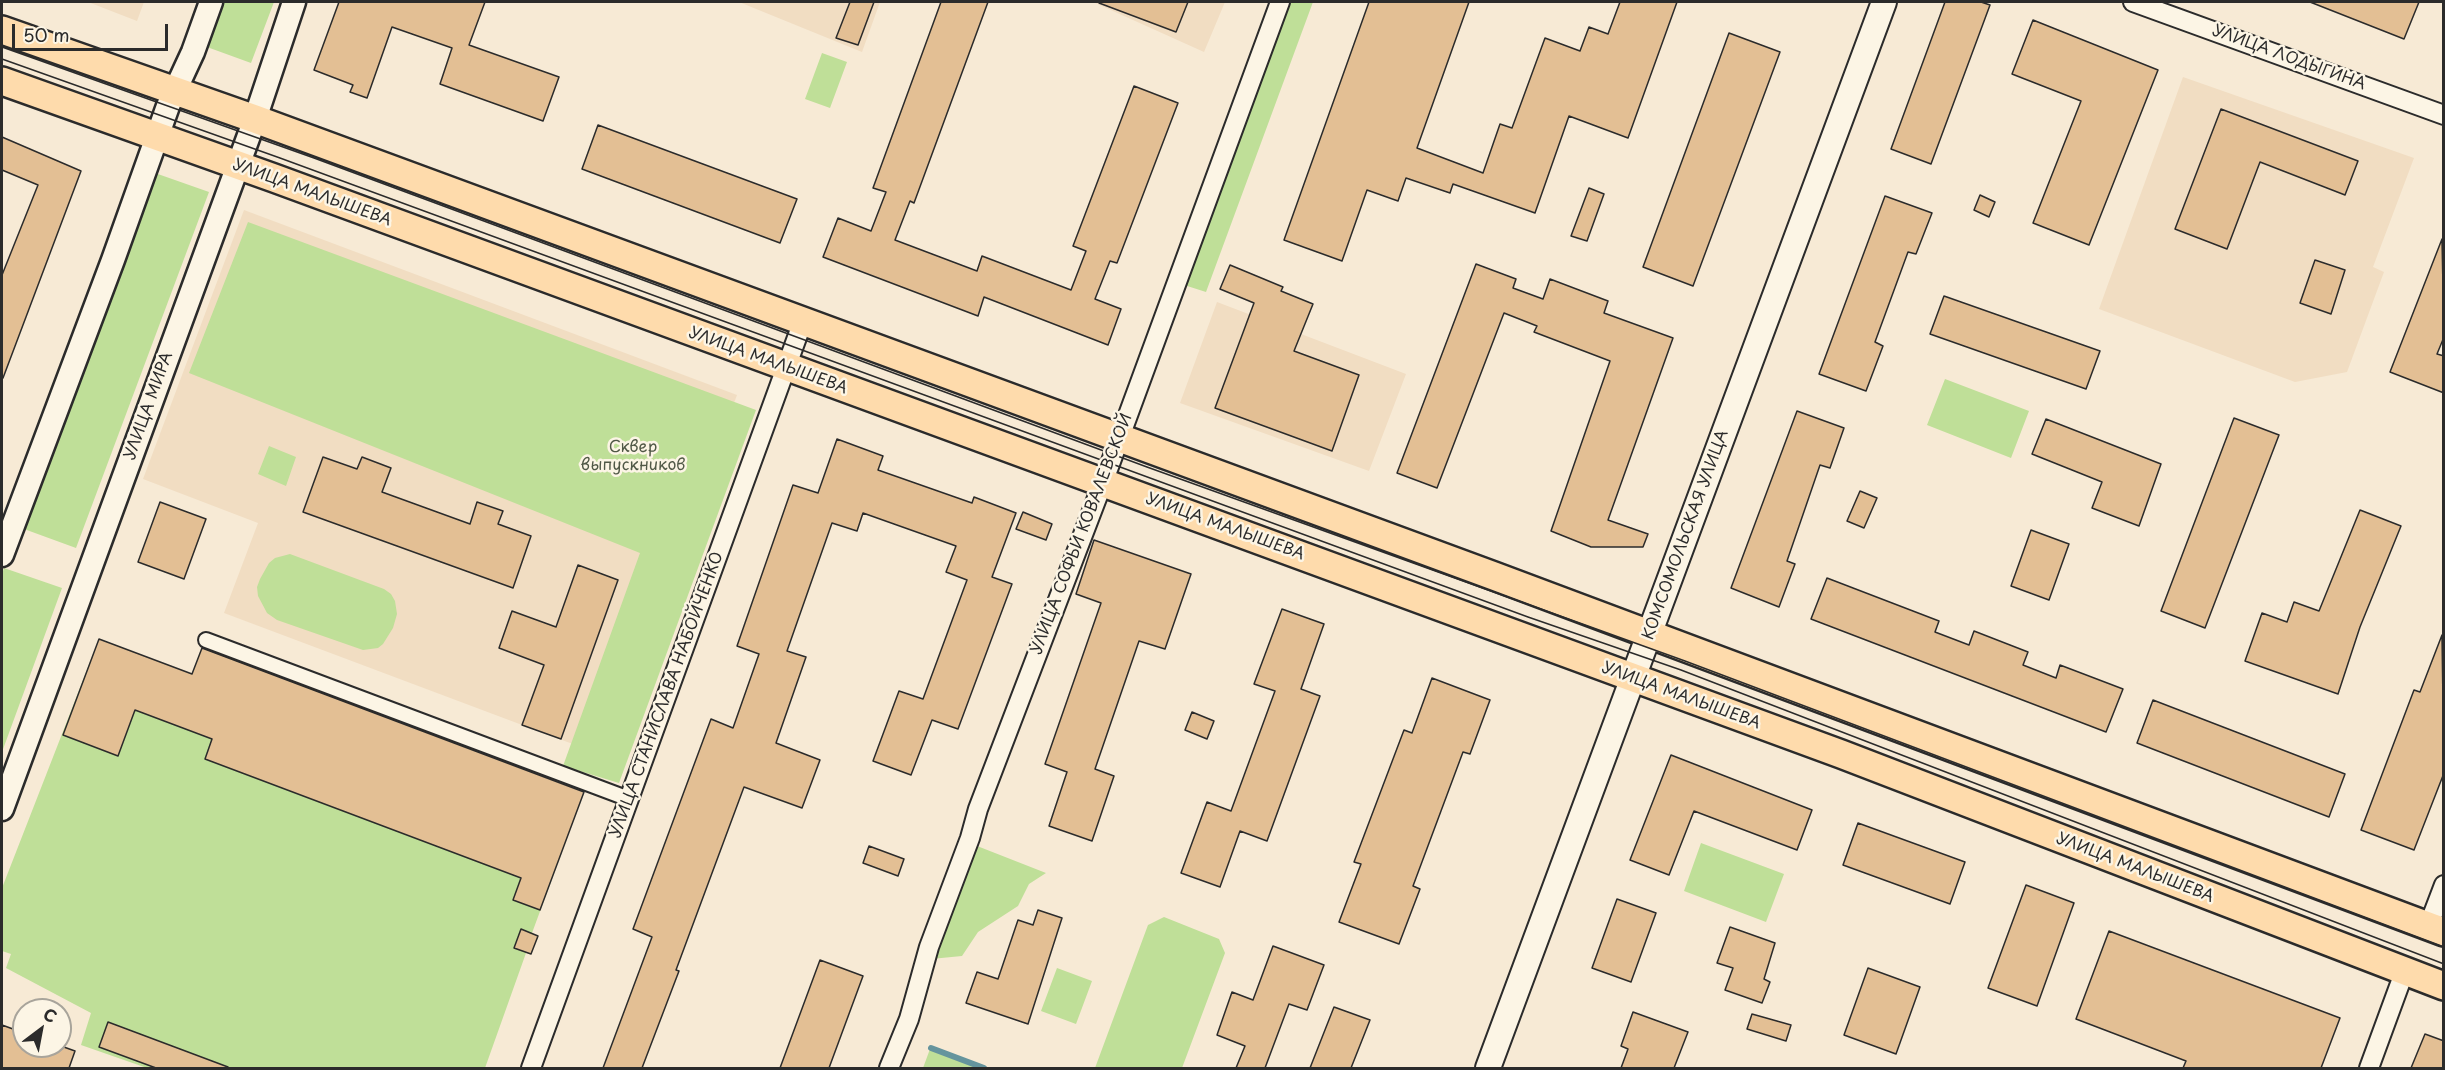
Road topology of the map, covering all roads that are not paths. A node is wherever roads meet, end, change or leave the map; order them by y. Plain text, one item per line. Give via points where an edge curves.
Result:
1 (210, 2) edge
2 (294, 2) edge
3 (1280, 2) edge
4 (1884, 2) edge
5 (2133, 2) edge
6 (2, 30) edge
7 (2, 81) edge
8 (175, 90) junction
9 (2444, 115) edge
10 (255, 119) junction
11 (157, 137) junction
12 (238, 165) junction
13 (802, 321) junction
14 (786, 367) junction
15 (1119, 438) junction
16 (1103, 482) junction
17 (2, 555) edge
18 (1649, 633) junction
19 (206, 640) dead end
20 (1634, 678) junction
21 (629, 799) junction
22 (2, 809) edge
23 (2444, 885) edge
24 (2436, 929) edge
25 (2405, 970) junction
26 (2444, 986) edge
27 (531, 1068) edge
28 (889, 1068) edge
29 (1488, 1068) edge
30 (2369, 1068) edge

1 - 8 street
2 - 10 street, УЛИЦА МИРА
3 - 15 street, УЛИЦА СОФЬИ КОВАЛЕВСКОЙ
4 - 18 main road, КОМСОМОЛЬСКАЯ УЛИЦА
5 - 9 street, УЛИЦА ЛОДЫГИНА
6 - 8 main road
7 - 11 main road, УЛИЦА МАЛЫШЕВА
8 - 10 main road
8 - 11 street
10 - 12 street, УЛИЦА МИРА
10 - 13 main road
11 - 12 main road, УЛИЦА МАЛЫШЕВА
11 - 17 street
12 - 14 main road, УЛИЦА МАЛЫШЕВА
12 - 22 street, УЛИЦА МИРА
13 - 14 street, УЛИЦА СТАНИСЛАВА НАБОЙЧЕНКО
13 - 15 main road
14 - 16 main road, УЛИЦА МАЛЫШЕВА
14 - 21 street, УЛИЦА СТАНИСЛАВА НАБОЙЧЕНКО
15 - 16 street, УЛИЦА СОФЬИ КОВАЛЕВСКОЙ
15 - 18 main road
16 - 20 main road, УЛИЦА МАЛЫШЕВА
16 - 28 street, УЛИЦА СОФЬИ КОВАЛЕВСКОЙ via 978,808 929,947 909,1019
18 - 20 main road, КОМСОМОЛЬСКАЯ УЛИЦА
18 - 24 main road
19 - 21 street
20 - 25 main road, УЛИЦА МАЛЫШЕВА
20 - 29 main road, КОМСОМОЛЬСКАЯ УЛИЦА
21 - 27 street, УЛИЦА СТАНИСЛАВА НАБОЙЧЕНКО
23 - 24 street
25 - 26 main road, УЛИЦА МАЛЫШЕВА
25 - 30 street

